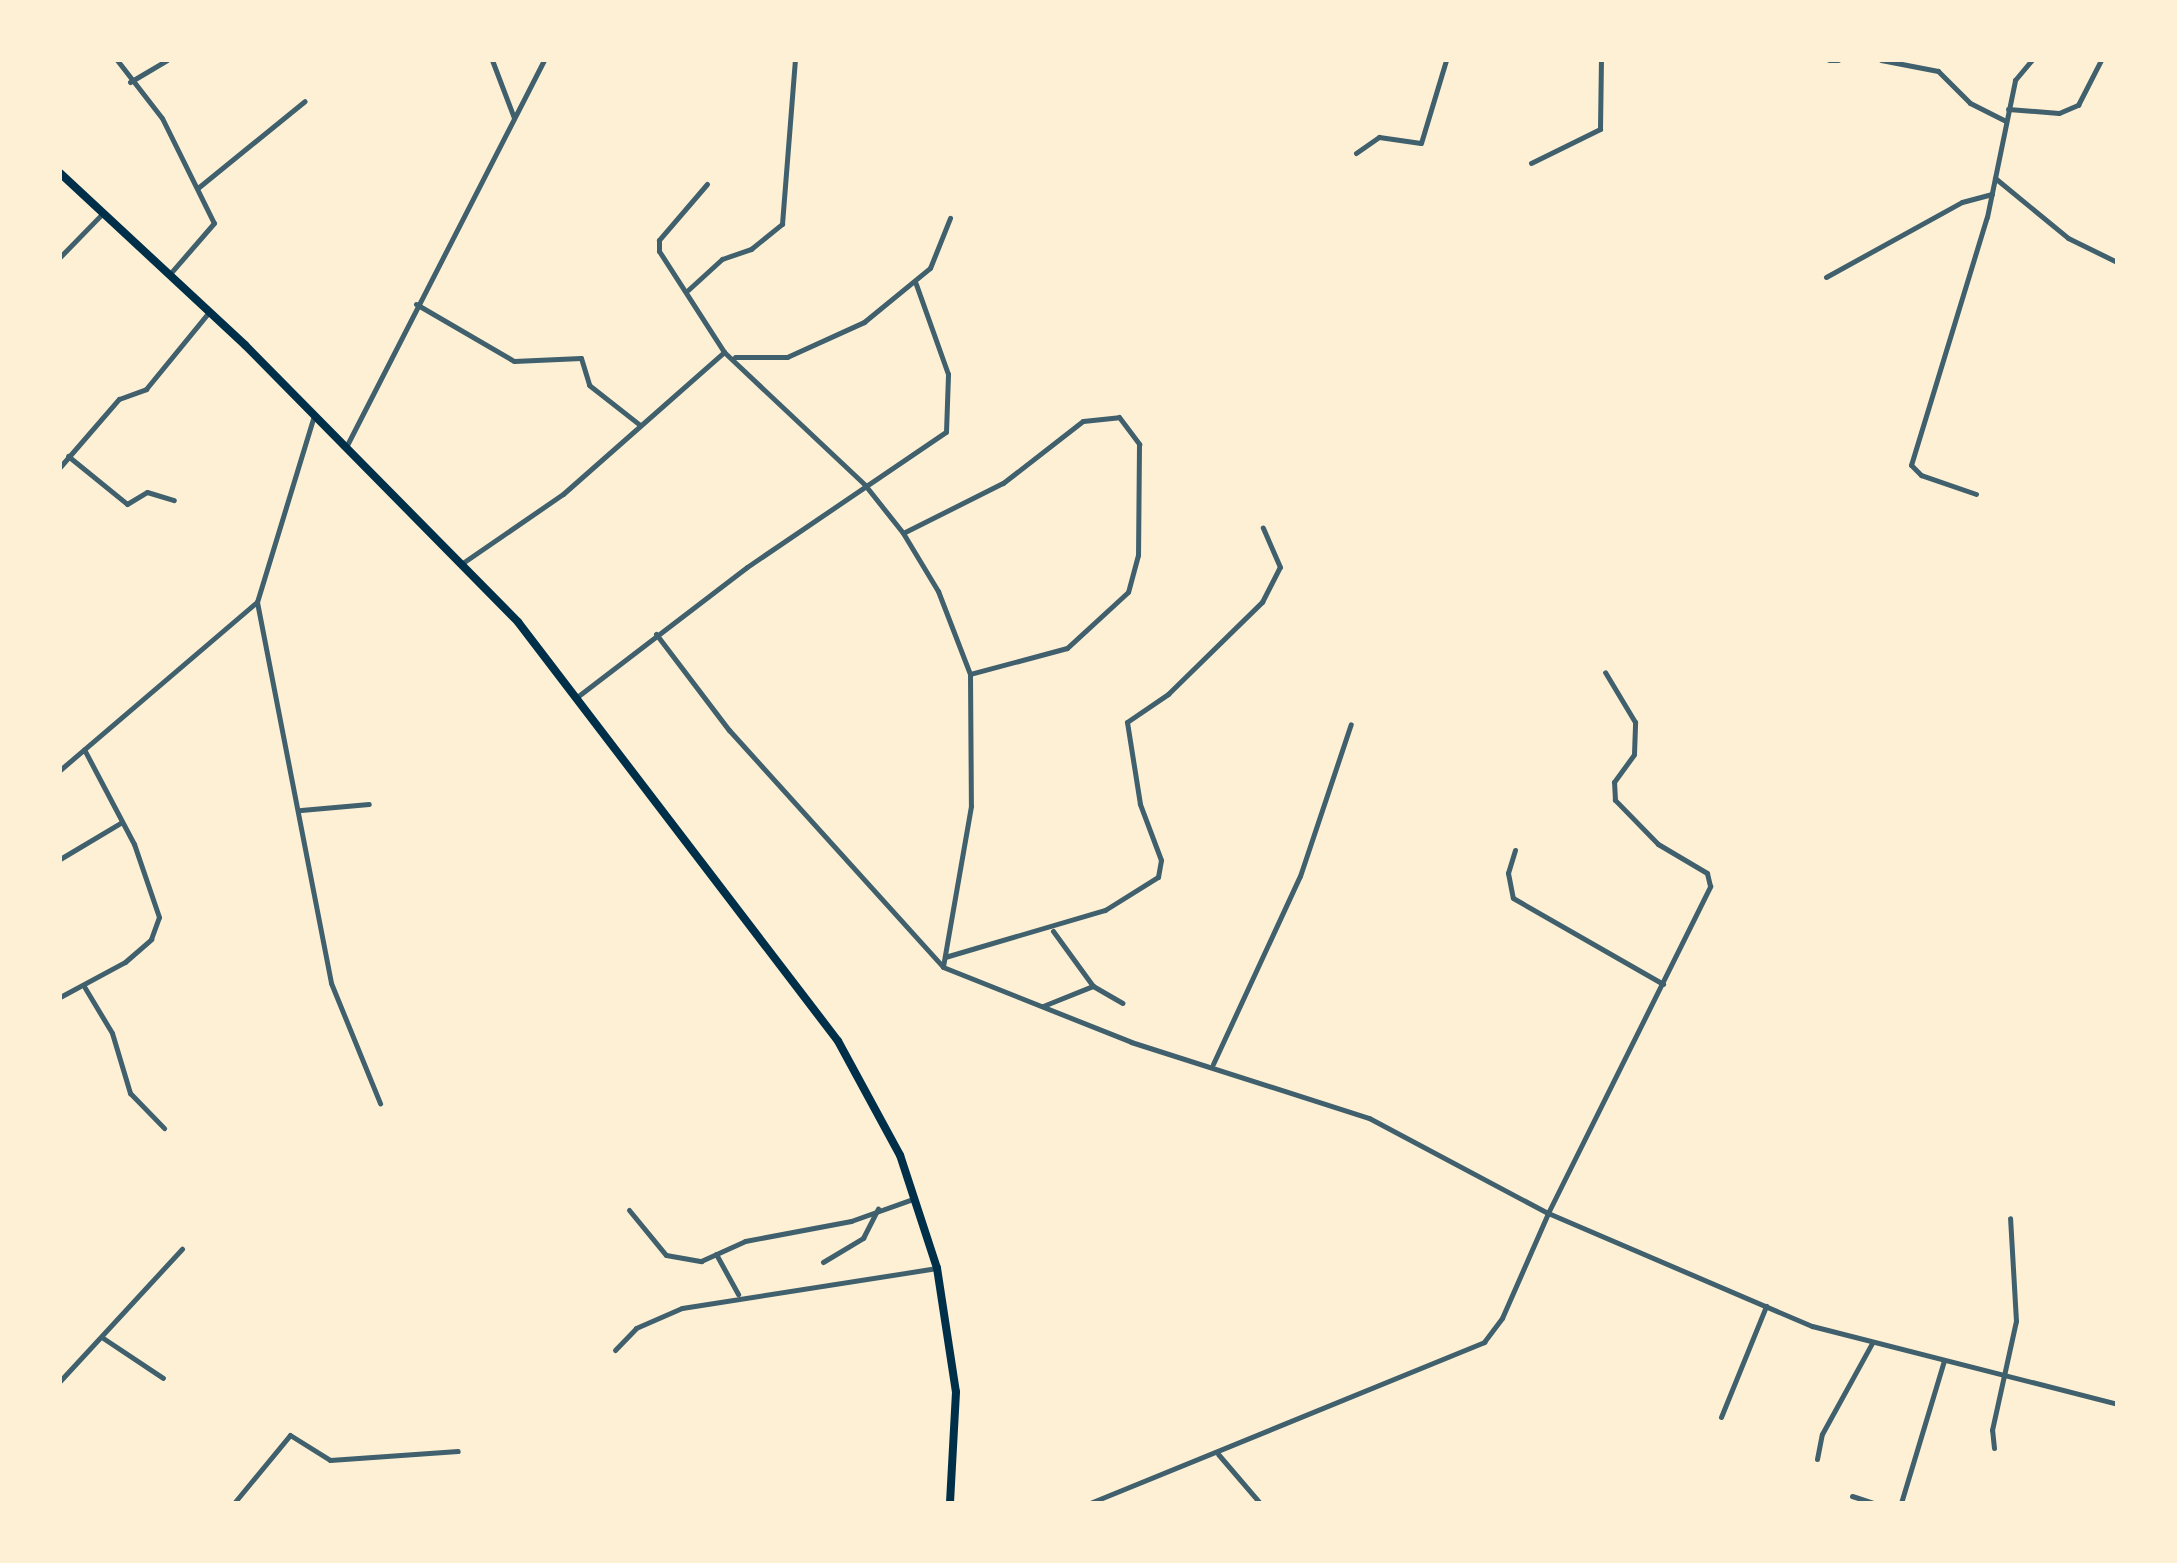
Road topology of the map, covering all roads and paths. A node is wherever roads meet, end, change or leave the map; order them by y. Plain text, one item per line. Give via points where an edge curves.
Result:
1 (117, 60) edge
2 (167, 60) edge
3 (492, 60) edge
4 (544, 60) edge
5 (795, 60) edge
6 (1446, 60) edge
7 (1601, 60) edge
8 (1829, 60) edge
9 (1838, 60) edge
10 (1881, 60) edge
11 (2032, 60) edge
12 (2101, 60) edge
13 (130, 82) junction
14 (305, 100) dead end
15 (2008, 109) junction
16 (514, 118) junction
17 (2006, 121) junction
18 (1356, 152) dead end
19 (1531, 163) dead end
20 (60, 173) edge
21 (1995, 178) junction
22 (707, 184) dead end
23 (199, 186) junction
24 (1992, 194) junction
25 (102, 213) junction
26 (950, 218) dead end
27 (60, 257) edge
28 (2117, 262) edge
29 (169, 275) junction
30 (1826, 277) dead end
31 (916, 284) junction
32 (688, 290) junction
33 (416, 304) junction
34 (209, 312) junction
35 (724, 352) junction
36 (732, 357) junction
37 (314, 415) junction
38 (640, 425) junction
39 (346, 447) junction
40 (68, 456) junction
41 (60, 467) edge
42 (865, 485) junction
43 (1976, 494) dead end
44 (174, 500) dead end
45 (1263, 528) dead end
46 (903, 533) junction
47 (464, 562) junction
48 (256, 602) junction
49 (656, 634) junction
50 (1605, 672) dead end
51 (970, 674) junction
52 (577, 697) junction
53 (1351, 724) dead end
54 (84, 750) junction
55 (60, 770) edge
56 (369, 804) dead end
57 (301, 810) junction
58 (122, 821) junction
59 (1516, 850) dead end
60 (60, 859) edge
61 (1053, 930) junction
62 (945, 957) junction
63 (943, 967) junction
64 (1663, 984) junction
65 (1093, 986) junction
66 (85, 988) junction
67 (60, 997) edge
68 (1122, 1003) dead end
69 (1043, 1006) junction
70 (1212, 1064) junction
71 (380, 1102) dead end
72 (164, 1128) dead end
73 (916, 1198) junction
74 (879, 1206) junction
75 (629, 1210) dead end
76 (1548, 1212) junction
77 (2010, 1218) dead end
78 (182, 1250) dead end
79 (716, 1254) junction
80 (823, 1262) dead end
81 (937, 1268) junction
82 (738, 1294) junction
83 (1766, 1306) junction
84 (103, 1338) junction
85 (1872, 1343) junction
86 (615, 1350) dead end
87 (1944, 1361) junction
88 (162, 1378) dead end
89 (2007, 1378) junction
90 (60, 1380) edge
91 (2117, 1404) edge
92 (1721, 1416) dead end
93 (1994, 1448) dead end
94 (458, 1452) dead end
95 (1218, 1454) junction
96 (1817, 1459) dead end
97 (1852, 1496) dead end
98 (234, 1503) edge
99 (950, 1503) edge
100 (1090, 1503) edge
101 (1260, 1503) edge
102 (1874, 1503) edge
103 (1901, 1503) edge

1 - 13 street
2 - 13 street
3 - 16 street
4 - 16 street
5 - 32 street via 782,224 752,249 722,259
6 - 18 street via 1422,143 1379,137
7 - 19 street via 1600,129
8 - 9 street
10 - 17 street via 1938,71 1970,103
11 - 15 street via 2015,80
12 - 15 street via 2078,105 2059,113
13 - 23 street via 162,118
14 - 23 street
15 - 17 street
16 - 33 street
17 - 21 street
20 - 25 main road
21 - 24 street
21 - 28 street via 2068,238
22 - 32 street via 657,244
23 - 29 street via 214,224
24 - 30 street via 1962,202
24 - 43 street via 1911,465 1920,475
25 - 27 street
25 - 29 main road
26 - 31 street via 930,268
29 - 34 main road
31 - 36 street via 816,349 768,360
31 - 42 street via 948,374 946,432
32 - 35 street
33 - 38 street via 514,361 581,358 589,385
33 - 39 street
34 - 37 main road
34 - 40 street via 146,390 119,399
35 - 36 street
35 - 38 street
36 - 42 street
37 - 39 main road
37 - 48 street
38 - 47 street via 563,494
39 - 47 main road
40 - 41 street
40 - 44 street via 127,504 147,492
42 - 46 street
42 - 49 street
45 - 61 street via 1280,567 1262,602 1168,694 1126,722 1140,804 1160,860 1158,878 1105,910
46 - 51 street via 938,591
46 - 51 street via 1002,483 1083,422 1119,417 1139,444 1138,555 1128,592 1066,648
47 - 52 main road
48 - 54 street
48 - 57 street
49 - 52 street
49 - 63 street via 729,730
50 - 64 street via 1635,722 1634,754 1614,782 1615,800 1658,844 1709,878
51 - 62 street via 970,806
52 - 73 main road via 838,1041 900,1154
53 - 70 street via 1300,876
54 - 55 street
54 - 58 street
56 - 57 street
57 - 71 street via 330,983
58 - 60 street
58 - 66 street via 157,908 157,926 144,946
59 - 64 street via 1508,873 1513,898
61 - 62 street
61 - 65 street
62 - 63 street
63 - 69 street
64 - 76 street
65 - 68 street
65 - 69 street
66 - 67 street
66 - 72 street via 112,1033 130,1093
69 - 70 street
70 - 76 street via 1385,1125
73 - 74 street
73 - 81 main road
74 - 79 street via 851,1221 746,1241
74 - 80 street via 863,1238
75 - 79 street via 666,1255 701,1262
76 - 83 street
76 - 95 street via 1502,1318 1484,1342
77 - 89 street via 2016,1321
78 - 84 street
79 - 82 street
81 - 82 street
81 - 99 main road via 956,1392
82 - 86 street via 649,1320
83 - 85 street
83 - 92 street
84 - 88 street
84 - 90 street
85 - 87 street
85 - 96 street via 1822,1434
87 - 89 street
87 - 103 street
89 - 91 street
89 - 93 street via 1992,1430
94 - 98 street via 330,1460 290,1435
95 - 100 street
95 - 101 street
97 - 102 street

